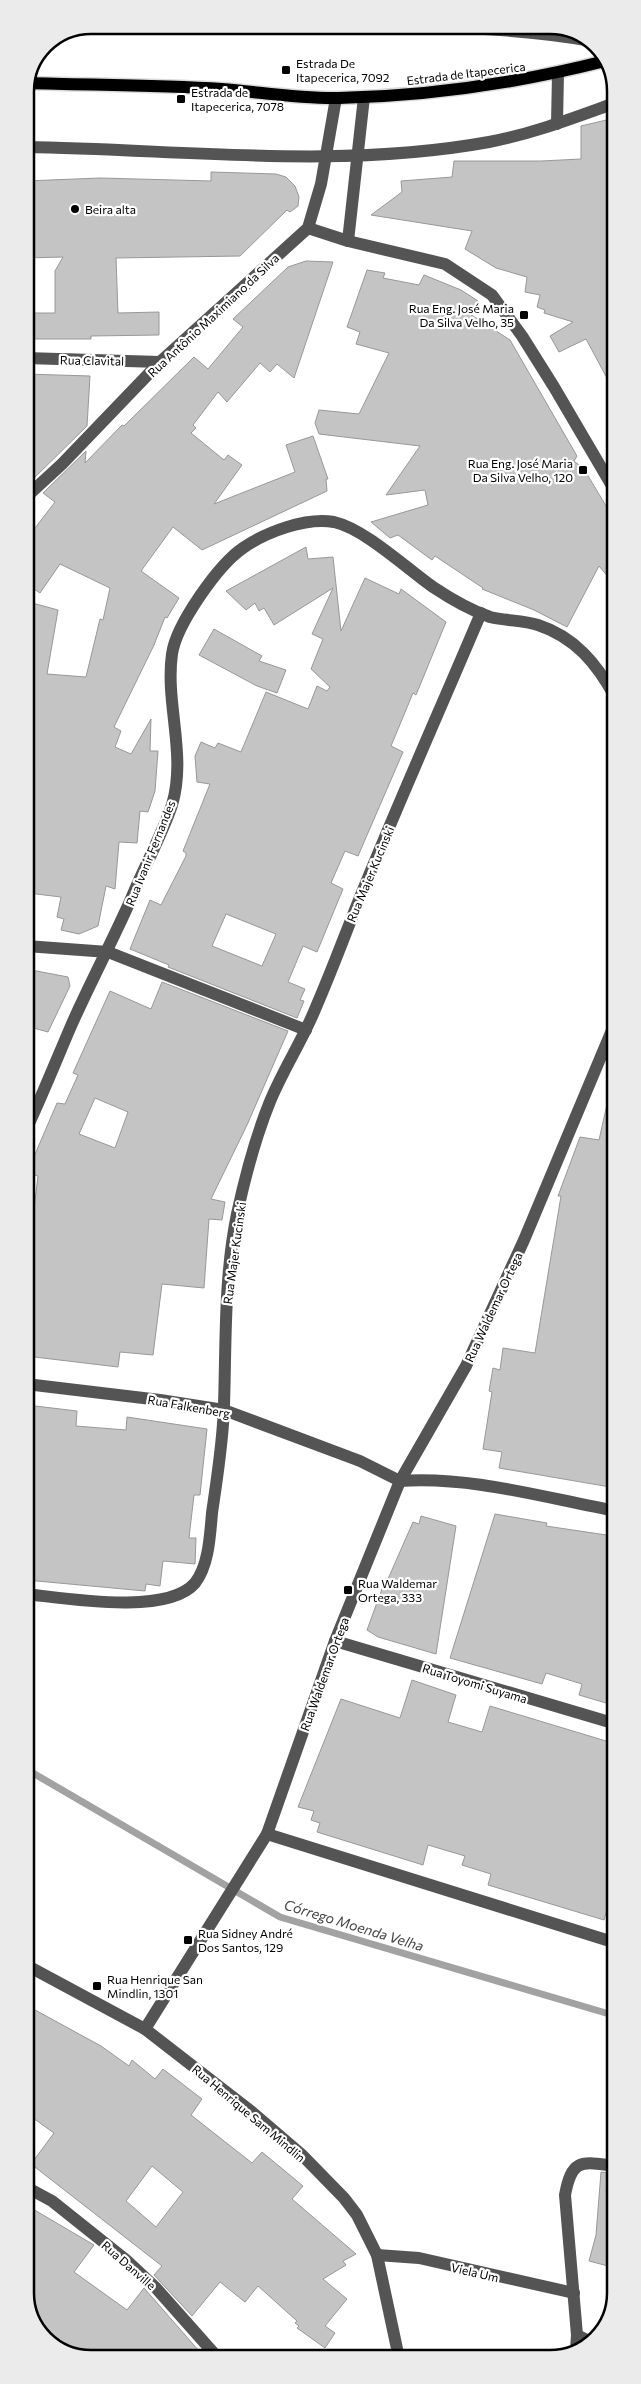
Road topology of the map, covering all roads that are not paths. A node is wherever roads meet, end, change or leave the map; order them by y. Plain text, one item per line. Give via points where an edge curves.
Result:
1 (548, 34) edge
2 (571, 38) edge
3 (600, 62) edge
4 (558, 73) junction
5 (35, 83) edge
6 (364, 97) junction
7 (336, 98) junction
8 (607, 106) edge
9 (557, 124) junction
10 (34, 147) edge
11 (359, 155) junction
12 (324, 158) junction
13 (308, 228) junction
14 (348, 241) junction
15 (34, 358) edge
16 (160, 362) junction
17 (607, 477) edge
18 (34, 490) edge
19 (481, 613) junction
20 (607, 682) edge
21 (34, 947) edge
22 (108, 952) junction
23 (306, 1030) junction
24 (607, 1042) edge
25 (34, 1112) edge
26 (34, 1385) edge
27 (224, 1410) junction
28 (400, 1481) junction
29 (607, 1509) edge
30 (34, 1595) edge
31 (335, 1641) junction
32 (607, 1721) edge
33 (267, 1834) junction
34 (607, 1940) edge
35 (34, 1969) edge
36 (145, 2029) junction
37 (607, 2165) edge
38 (34, 2191) edge
39 (377, 2255) junction
40 (574, 2293) junction
41 (577, 2335) junction
42 (584, 2339) edge
43 (576, 2344) edge
44 (212, 2350) edge
45 (397, 2350) edge

1 - 2 street
3 - 4 main road, Estrada de Itapecerica
4 - 6 main road, Estrada de Itapecerica via 458,90
4 - 9 street
5 - 7 main road, Estrada de Itapecerica via 220,89
6 - 7 main road, Estrada de Itapecerica
6 - 11 street
7 - 12 street
8 - 9 street
9 - 11 street via 488,142
10 - 12 street
11 - 12 street
11 - 14 street
12 - 13 street via 321,184
13 - 14 street
13 - 16 street, Rua Antônio Maximiano da Silva
14 - 17 street via 445,264 492,295 549,378
15 - 16 street, Rua Clavital
16 - 18 street, Rua Antônio Maximiano da Silva
19 - 20 street via 537,624 566,638 601,671
19 - 22 street, Rua Ivanir Fernandes via 441,592 355,530 335,522 299,523 241,549 209,583 172,652 178,762 172,805
19 - 23 street, Rua Majer Kucinski
21 - 22 street
22 - 23 street
22 - 25 street, Rua Ivanir Fernandes
23 - 27 street, Rua Majer Kucinski via 269,1103 252,1153 237,1216 226,1300
24 - 28 street, Rua Waldemar Ortega via 524,1240 466,1366
26 - 27 street, Rua Falkenberg
27 - 28 street, Rua Falkenberg via 360,1460
27 - 30 street, Rua Majer Kucinski via 208,1546 196,1582 183,1593 142,1602 116,1603
28 - 29 street via 458,1481
28 - 31 street, Rua Waldemar Ortega
31 - 32 street, Rua Toyomi Suyama
31 - 33 street, Rua Waldemar Ortega
33 - 34 street
33 - 36 street, Rua Waldemar Ortega
35 - 36 street, Rua Henrique Sam Mindlin
36 - 39 street, Rua Henrique Sam Mindlin via 301,2154 357,2215
37 - 40 street via 582,2164 574,2168 568,2180 565,2195
38 - 44 street, Rua Danville via 52,2201 126,2260 163,2294
39 - 40 street, Viela Um via 419,2258
39 - 45 street, Rua Henrique Sam Mindlin
40 - 41 street
41 - 42 street
41 - 43 street

